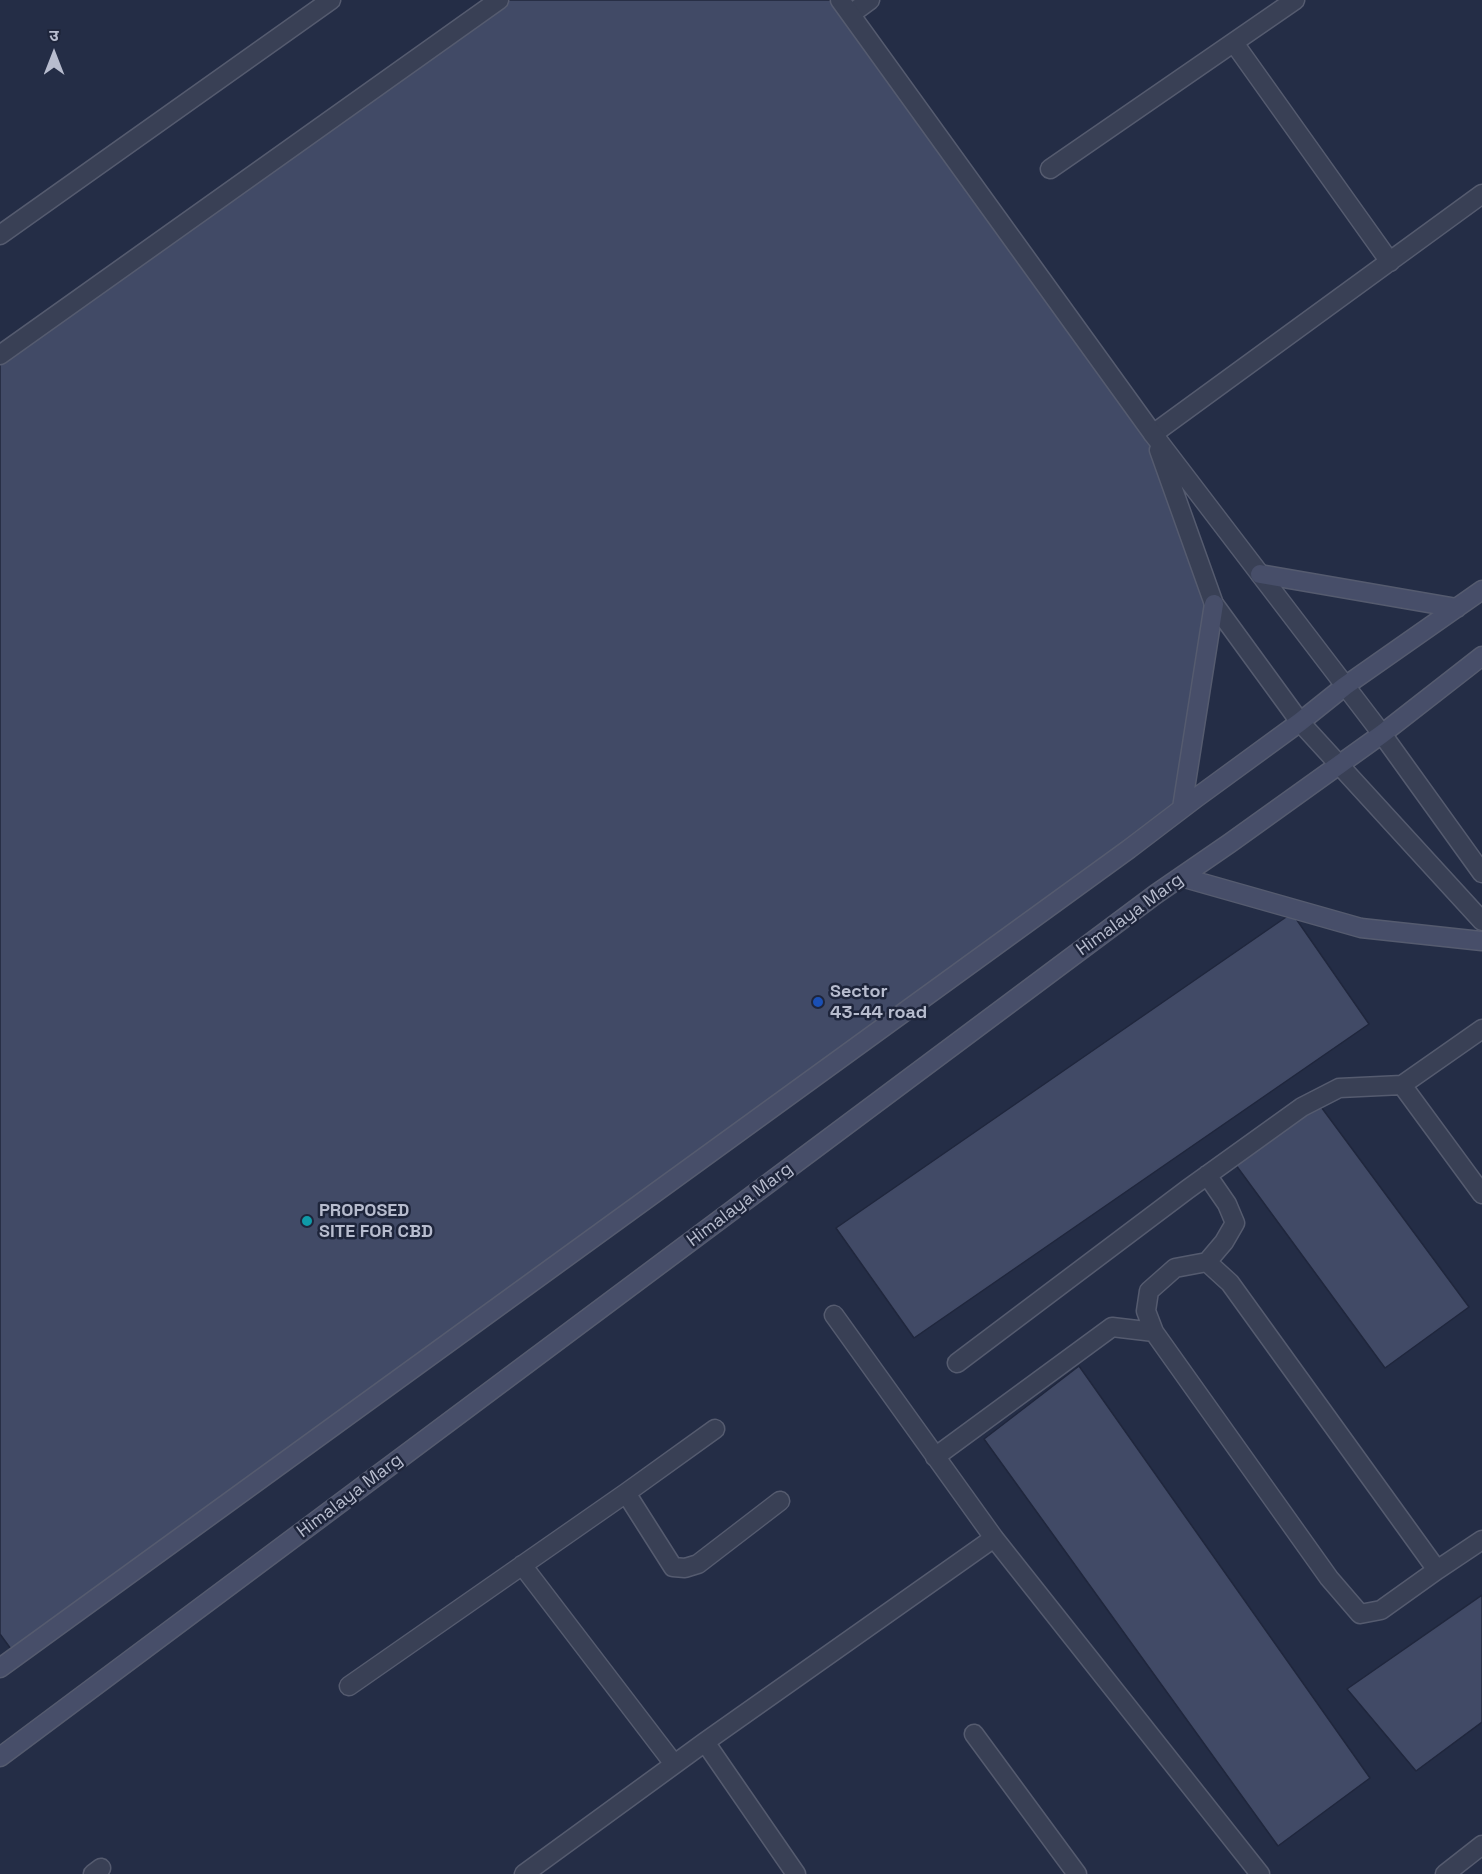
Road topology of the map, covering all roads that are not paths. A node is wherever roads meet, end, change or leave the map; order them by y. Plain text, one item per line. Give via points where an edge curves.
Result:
1 (331, 0) edge
2 (499, 0) edge
3 (870, 0) edge
4 (1295, 0) edge
5 (846, 7) edge
6 (1233, 43) junction
7 (1050, 169) dead end
8 (1482, 194) edge
9 (0, 235) edge
10 (1390, 262) junction
11 (0, 355) edge
12 (1153, 434) junction
13 (1260, 574) junction
14 (1482, 590) edge
15 (1214, 604) junction
16 (1456, 609) junction
17 (1482, 656) edge
18 (1345, 686) junction
19 (1300, 722) junction
20 (1382, 734) junction
21 (1338, 764) junction
22 (1182, 808) junction
23 (1482, 873) edge
24 (1181, 877) junction
25 (1482, 921) edge
26 (1482, 941) edge
27 (1482, 1029) edge
28 (1402, 1085) junction
29 (1207, 1175) junction
30 (1482, 1194) edge
31 (1207, 1262) junction
32 (834, 1315) dead end
33 (1154, 1332) junction
34 (957, 1363) dead end
35 (715, 1429) dead end
36 (935, 1457) junction
37 (626, 1493) junction
38 (780, 1501) dead end
39 (994, 1538) junction
40 (1482, 1540) edge
41 (522, 1565) junction
42 (1437, 1570) junction
43 (0, 1668) edge
44 (349, 1686) dead end
45 (974, 1734) dead end
46 (705, 1742) junction
47 (0, 1757) edge
48 (674, 1764) junction
49 (1482, 1845) edge
50 (524, 1874) edge
51 (796, 1874) edge
52 (1077, 1874) edge
53 (1260, 1874) edge
54 (1444, 1874) edge

1 - 9 street
2 - 11 street
3 - 5 street
4 - 6 street
5 - 12 street
6 - 7 street
6 - 10 street
8 - 10 street
10 - 12 street
12 - 13 street
12 - 15 street
13 - 16 main road
13 - 18 street
14 - 16 main road
15 - 19 street
15 - 22 main road
16 - 18 main road
17 - 20 main road, Himalaya Marg
18 - 19 main road
18 - 20 street
19 - 21 street
19 - 22 main road
20 - 21 main road, Himalaya Marg
20 - 23 street
21 - 24 main road, Himalaya Marg
21 - 25 street
22 - 43 main road
24 - 26 main road via 1361,928
24 - 47 main road, Himalaya Marg
27 - 28 street
28 - 29 street via 1340,1088 1302,1107
28 - 30 street
29 - 31 street via 1235,1223
29 - 34 street
31 - 33 street via 1175,1268 1149,1291 1146,1311
31 - 42 street via 1230,1283
32 - 36 street
33 - 36 street via 1112,1327
33 - 42 street via 1329,1578 1360,1614 1381,1610
35 - 37 street
36 - 39 street
37 - 38 street via 673,1567 685,1568 698,1563
37 - 41 street
39 - 46 street
39 - 53 street
40 - 42 street
41 - 44 street
41 - 48 street
45 - 52 street
46 - 48 street
46 - 51 street
48 - 50 street
49 - 54 street

